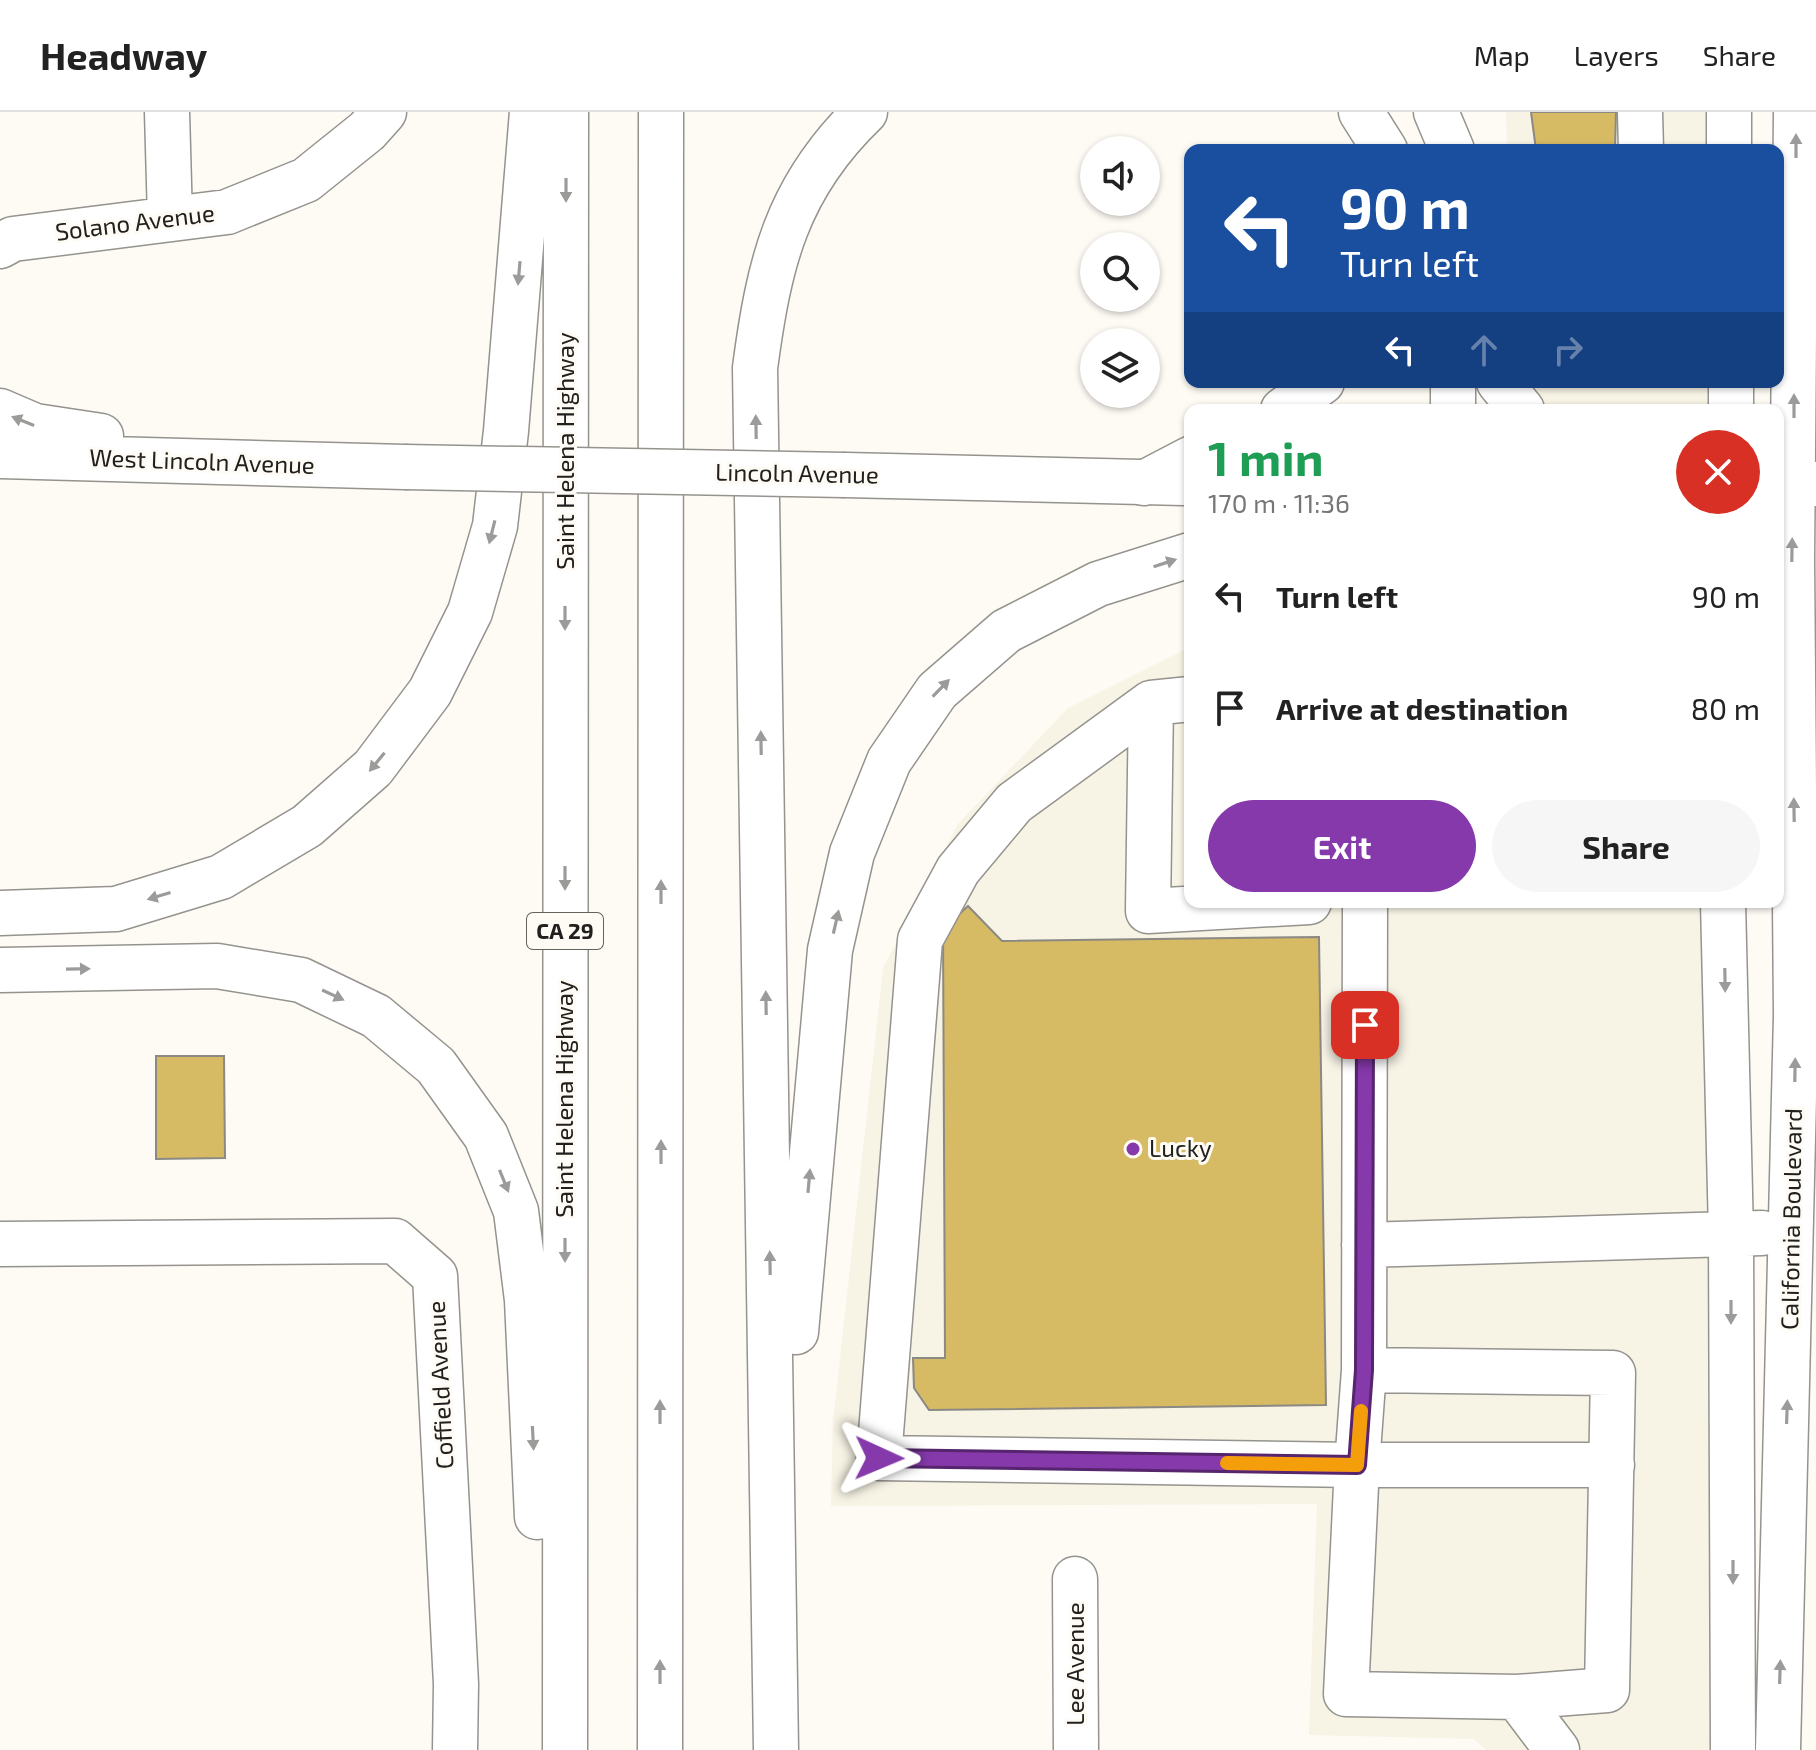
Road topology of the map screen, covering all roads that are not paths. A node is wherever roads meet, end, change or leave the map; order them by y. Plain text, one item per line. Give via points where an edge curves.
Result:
1 (167, 112) edge
2 (384, 112) edge
3 (532, 112) edge
4 (566, 112) edge
5 (661, 112) edge
6 (865, 112) edge
7 (1361, 112) edge
8 (1436, 112) edge
9 (1640, 112) edge
10 (1729, 112) edge
11 (1796, 112) edge
12 (1381, 144) edge
13 (1449, 144) edge
14 (1641, 144) edge
15 (1729, 144) edge
16 (170, 219) junction
17 (0, 246) edge
18 (1314, 388) edge
19 (1504, 388) edge
20 (1291, 404) edge
21 (1517, 404) edge
22 (0, 411) edge
23 (0, 456) edge
24 (97, 459) junction
25 (1184, 462) edge
26 (293, 464) junction
27 (405, 467) joint
28 (0, 479) edge
29 (1144, 483) junction
30 (1184, 483) edge
31 (1796, 484) edge
32 (1184, 557) edge
33 (1170, 701) edge
34 (1202, 908) edge
35 (1365, 908) edge
36 (1723, 908) edge
37 (2, 913) edge
38 (0, 970) edge
39 (1806, 1015) edge
40 (1804, 1232) edge
41 (1731, 1234) junction
42 (0, 1244) edge
43 (1364, 1245) junction
44 (1364, 1370) junction
45 (1357, 1465) junction
46 (1612, 1465) junction
47 (1075, 1579) dead end
48 (776, 1649) junction
49 (1517, 1697) junction
50 (455, 1750) edge
51 (545, 1750) edge
52 (565, 1750) edge
53 (660, 1750) edge
54 (776, 1750) edge
55 (1076, 1750) edge
56 (1557, 1750) edge
57 (1733, 1750) edge
58 (1778, 1750) edge

1 - 16 main road
2 - 16 main road, Solano Avenue via 306,180 227,212
3 -> 37 main road via 495,526 470,612 430,692 373,768 307,826 221,877 116,909
4 -> 52 main road, Saint Helena Highway / CA 29
53 -> 5 main road
48 -> 6 main road via 755,368 766,286 792,208 834,142
7 - 12 main road
8 - 13 main road
9 - 14 main road
10 - 15 main road
31 -> 11 main road, California Boulevard
16 - 17 main road, Solano Avenue via 13,239
18 - 20 main road
19 - 21 main road
26 -> 22 main road via 35,426
23 - 24 main road, West Lincoln Avenue
24 - 26 main road, West Lincoln Avenue
24 - 28 main road
25 - 29 main road
26 - 27 main road, West Lincoln Avenue
27 - 29 main road, Lincoln Avenue, bridge
29 - 30 main road, Lincoln Avenue
39 -> 31 main road, California Boulevard
48 -> 32 main road via 792,1374 830,950 852,853 889,761 937,691 1006,631 1098,584
33 - 34 main road via 1148,911
33 - 45 main road via 1014,803 958,870 920,940 879,1458
35 - 43 main road
36 -> 41 main road
38 -> 51 main road via 217,966 301,980 376,1016 436,1066 486,1136 516,1211 527,1300
40 -> 39 main road, California Boulevard
40 - 41 main road
58 -> 40 main road, California Boulevard
41 - 43 main road
41 -> 57 main road
42 - 50 main road, Coffield Avenue via 395,1241 435,1276
43 - 44 main road
44 - 45 main road
44 - 46 main road via 1613,1373
45 - 46 main road
45 - 49 main road via 1346,1694
46 - 49 main road via 1607,1690
47 - 55 main road, Lee Avenue
48 - 54 main road
49 - 56 main road

